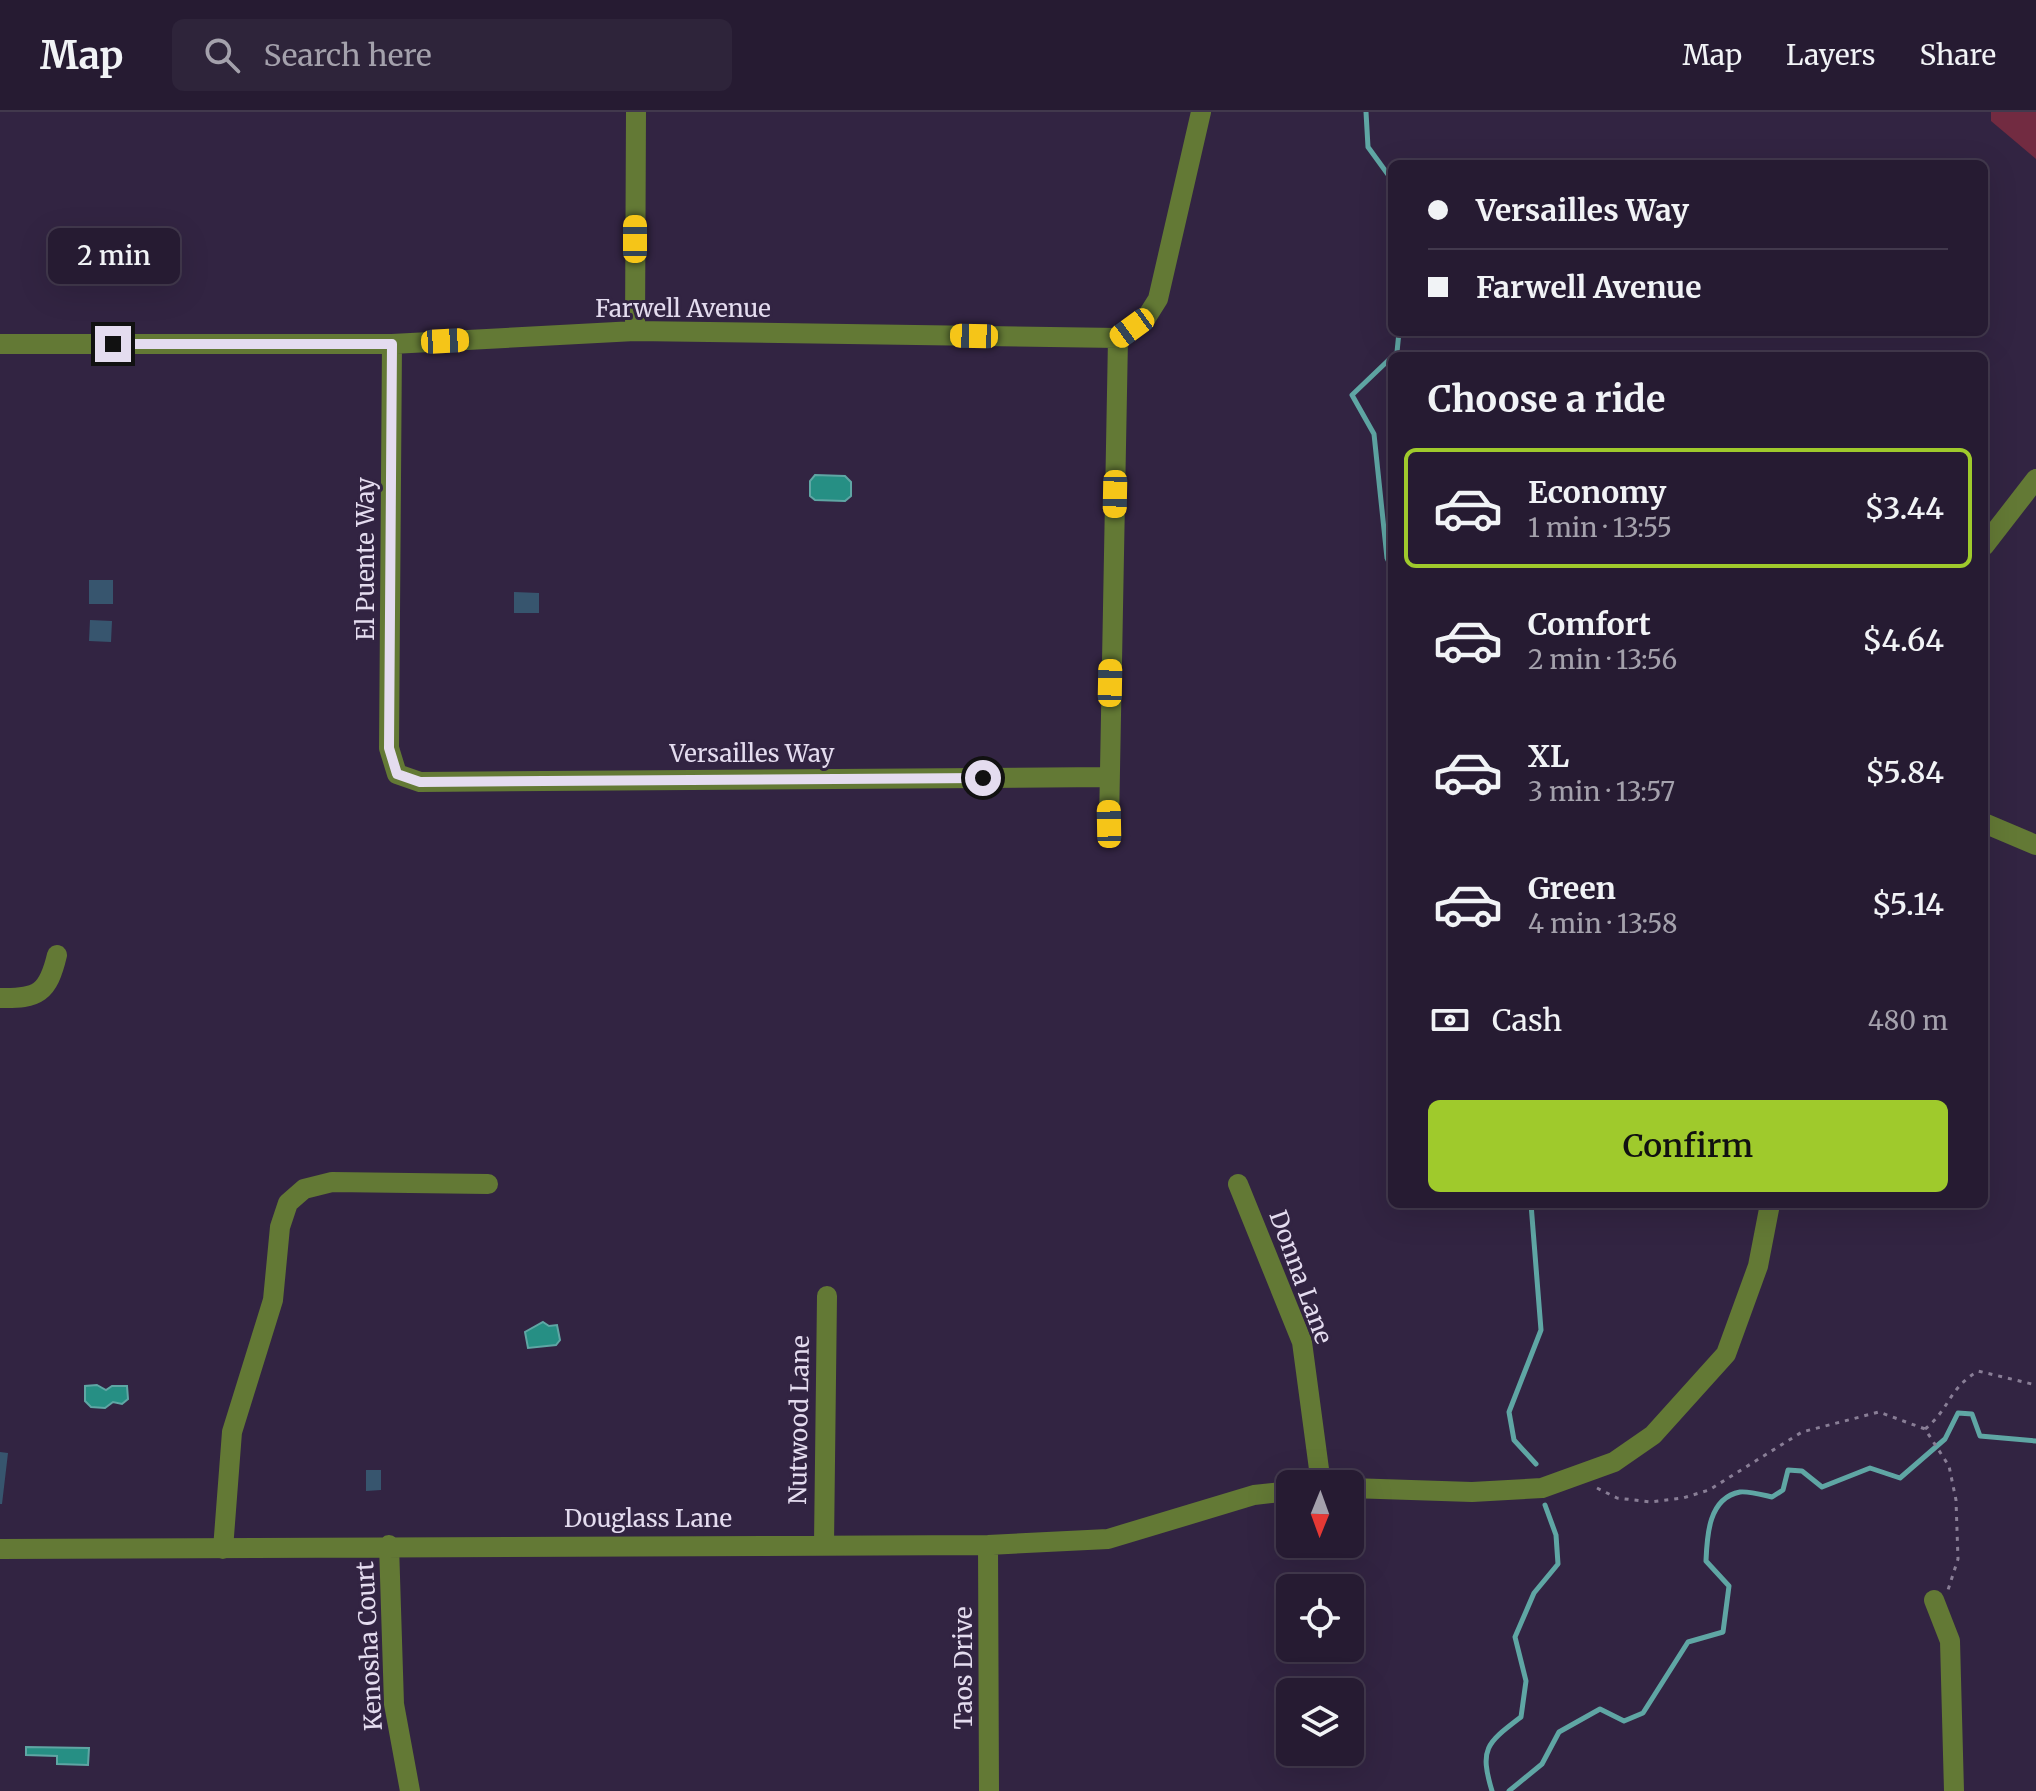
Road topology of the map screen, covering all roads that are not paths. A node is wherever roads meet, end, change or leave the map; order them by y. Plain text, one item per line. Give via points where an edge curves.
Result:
1 (636, 112) edge
2 (1201, 112) edge
3 (635, 331) junction
4 (1118, 338) junction
5 (0, 344) edge
6 (392, 344) junction
7 (2036, 479) edge
8 (1988, 541) edge
9 (397, 774) joint
10 (1108, 777) junction
11 (1109, 824) dead end
12 (1988, 825) edge
13 (2036, 845) edge
14 (57, 955) dead end
15 (0, 998) edge
16 (488, 1184) dead end
17 (1238, 1184) dead end
18 (1769, 1208) edge
19 (827, 1296) dead end
20 (1319, 1470) edge
21 (1364, 1488) edge
22 (1276, 1493) edge
23 (824, 1544) junction
24 (389, 1545) junction
25 (988, 1545) junction
26 (0, 1549) edge
27 (223, 1549) junction
28 (1937, 1608) road end
29 (410, 1791) edge
30 (989, 1791) edge
31 (1954, 1791) edge

1 - 3 street
2 - 4 street via 1158,299 1146,318
3 - 4 street, Farwell Avenue
3 - 6 street, Farwell Avenue
4 - 10 street
5 - 6 street, Farwell Avenue
6 - 9 street, El Puente Way via 389,748
7 - 8 street
9 - 10 street, Versailles Way via 420,782
10 - 11 street
12 - 13 street
14 - 15 street via 52,978 40,993 25,999
16 - 27 street via 332,1182 304,1189 288,1203 280,1227 273,1300 232,1432
17 - 20 street, Donna Lane via 1302,1342
18 - 21 street via 1758,1266 1726,1354 1653,1435 1614,1462 1542,1488
19 - 23 street, Nutwood Lane
22 - 25 street, Douglass Lane via 1108,1539
23 - 24 street, Douglass Lane
23 - 25 street, Douglass Lane
24 - 27 street, Douglass Lane
24 - 29 street, Kenosha Court via 394,1704
25 - 30 street, Taos Drive
26 - 27 street, Douglass Lane
28 - 31 street via 1950,1641

